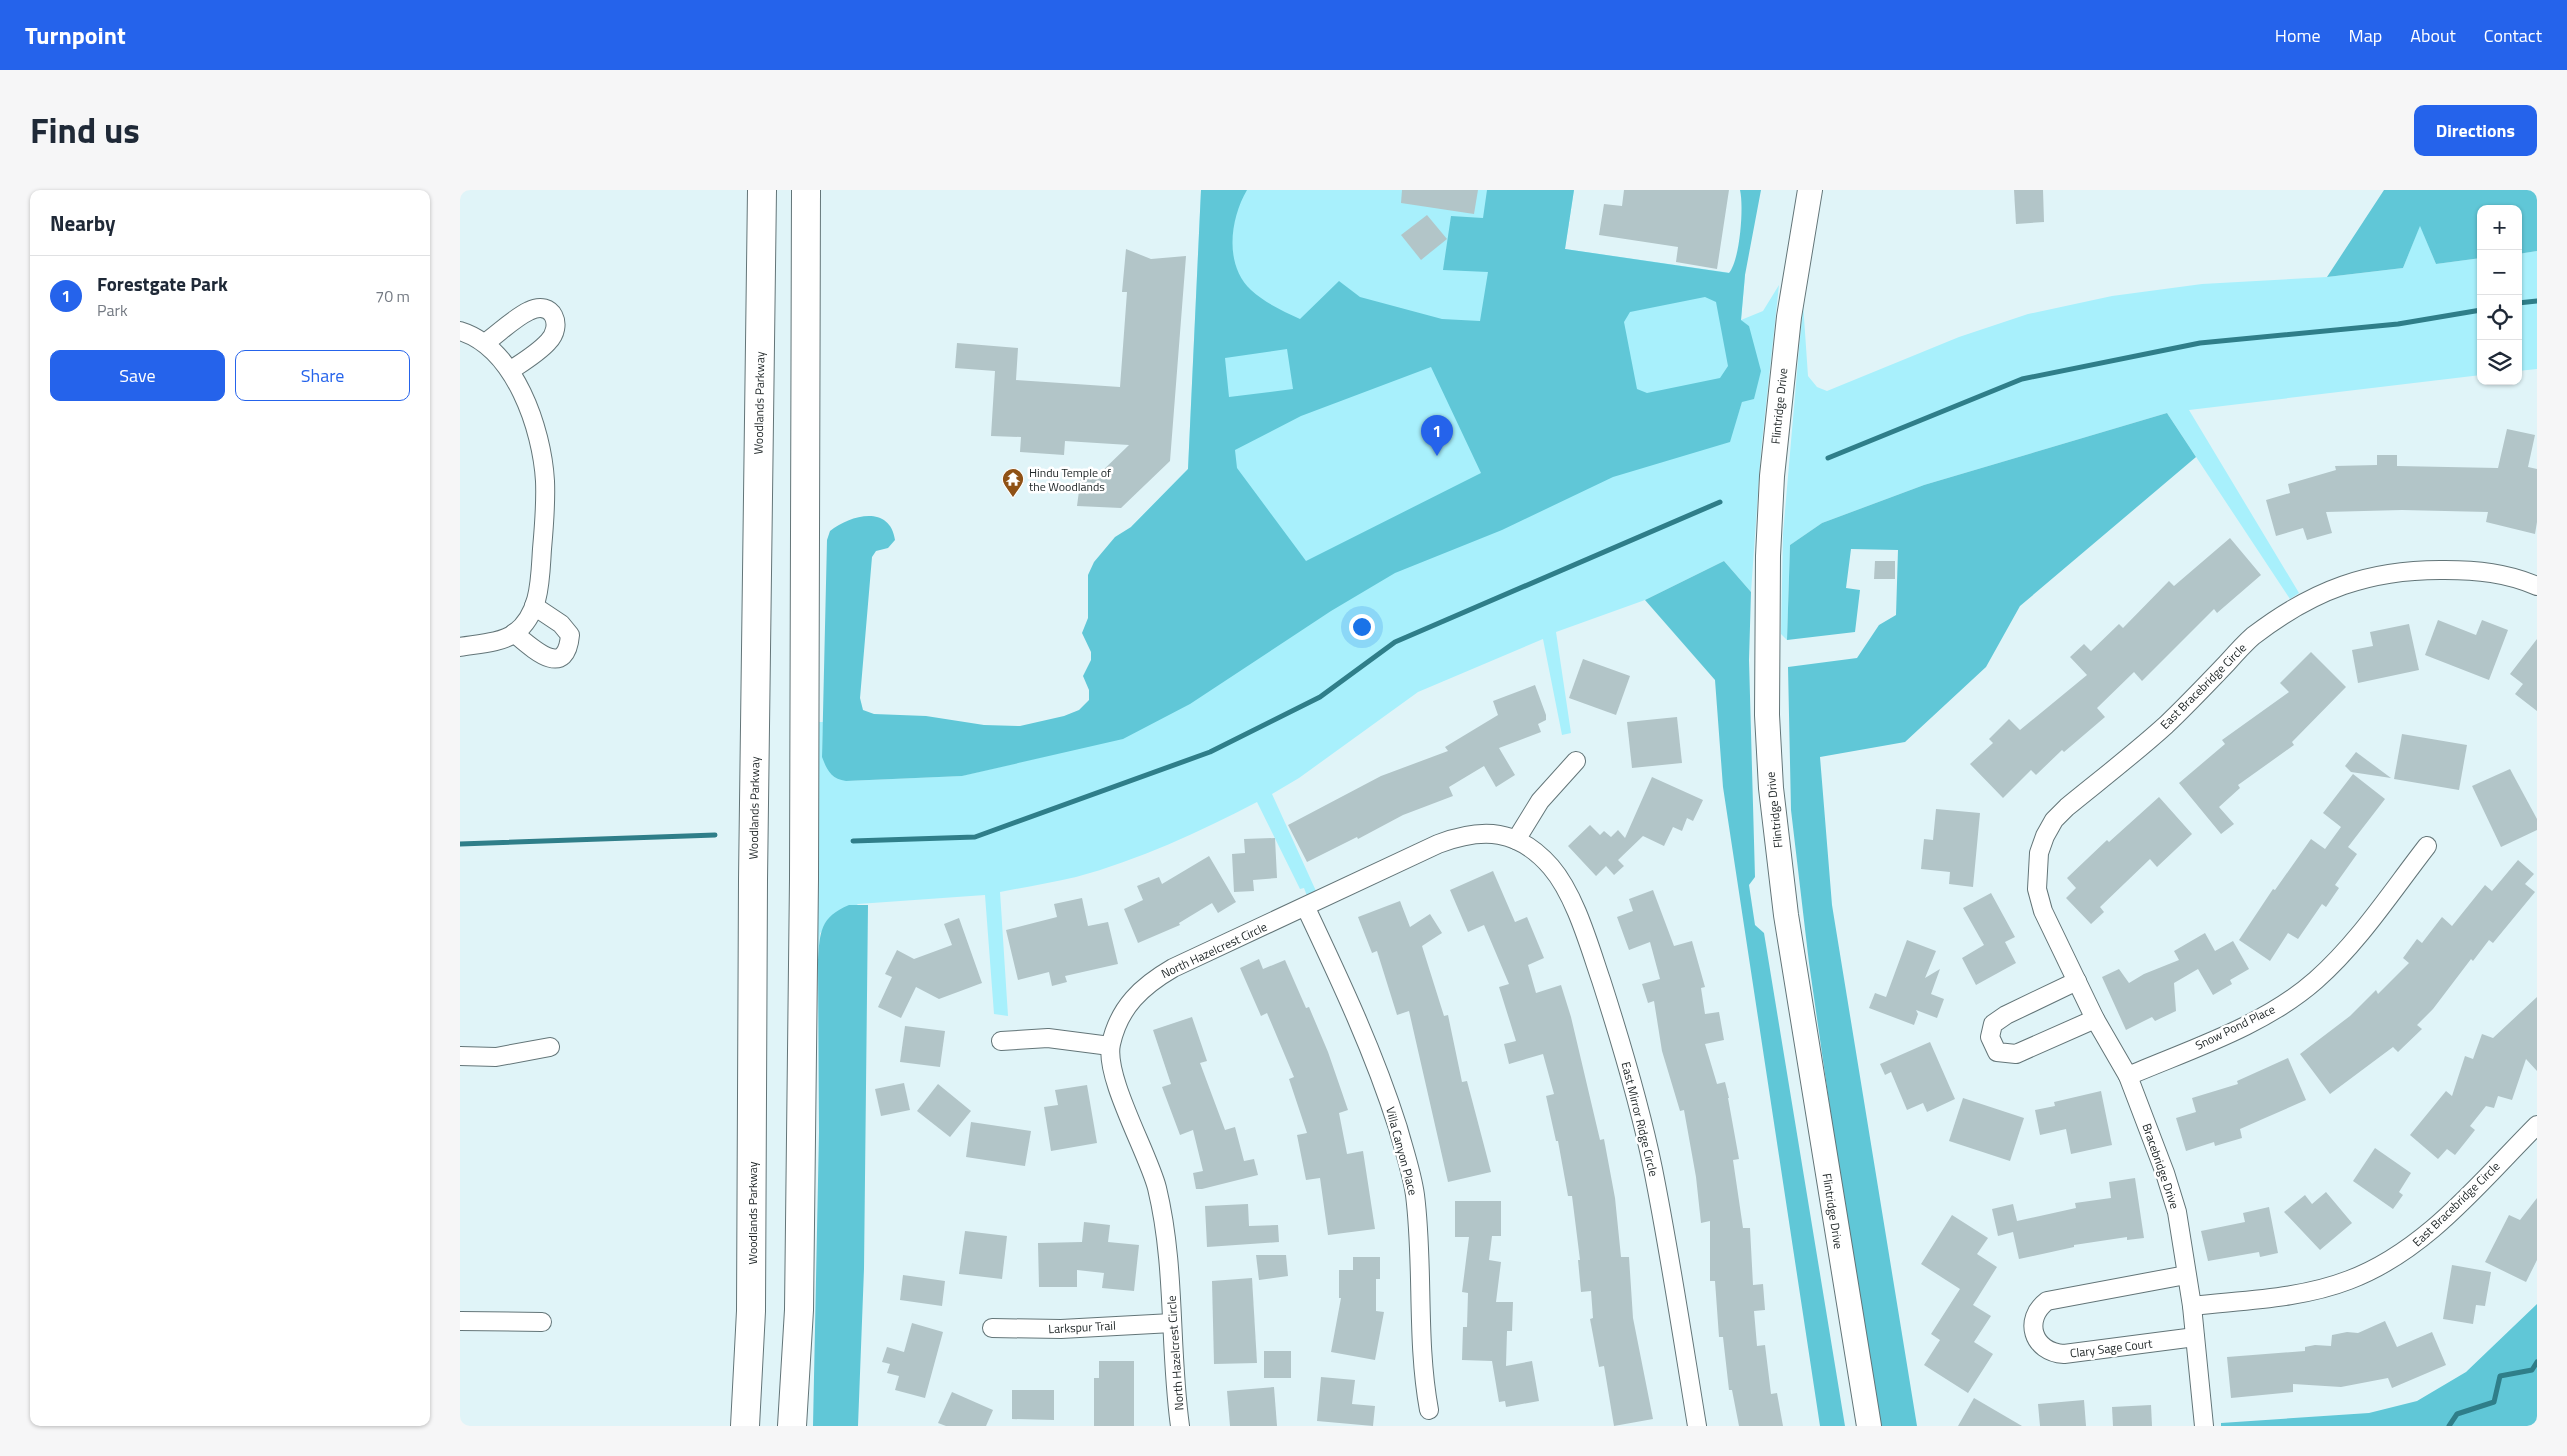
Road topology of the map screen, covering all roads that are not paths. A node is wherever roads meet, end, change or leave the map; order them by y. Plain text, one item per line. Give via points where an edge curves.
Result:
1 (762, 190) edge
2 (806, 190) edge
3 (1810, 190) edge
4 (460, 332) edge
5 (485, 343) junction
6 (511, 370) junction
7 (2537, 586) edge
8 (534, 606) junction
9 (520, 627) junction
10 (460, 647) edge
11 (1576, 761) dead end
12 (1516, 840) junction
13 (2427, 846) dead end
14 (1306, 908) junction
15 (2077, 981) junction
16 (2095, 1019) junction
17 (1001, 1041) dead end
18 (1110, 1046) junction
19 (550, 1047) dead end
20 (460, 1056) edge
21 (2128, 1076) junction
22 (2537, 1125) edge
23 (2186, 1275) junction
24 (2192, 1306) junction
25 (460, 1321) edge
26 (542, 1322) dead end
27 (1172, 1323) junction
28 (992, 1328) dead end
29 (2195, 1337) junction
30 (1429, 1410) dead end
31 (745, 1426) edge
32 (792, 1426) edge
33 (1180, 1426) edge
34 (1697, 1426) edge
35 (1869, 1426) edge
36 (2204, 1426) edge

1 - 31 main road, Woodlands Parkway via 751,1311
2 - 32 main road via 799,1310
3 - 35 street, Flintridge Drive via 1789,317 1772,476 1767,715 1771,788 1790,943
4 - 5 street
5 - 6 street
5 - 6 street via 529,311 542,307 551,311 557,319 556,330 549,342
6 - 8 street via 536,431 545,480 540,590
7 - 15 street, East Bracebridge Circle via 2511,576 2478,570 2389,572 2322,592 2288,611 2251,638 2165,725 2067,807 2045,836 2039,853 2037,889 2043,911
8 - 9 street
8 - 9 street via 561,624 570,635 564,655 552,660 542,657
9 - 10 street via 500,639
11 - 12 street via 1549,790
12 - 14 street, North Hazelcrest Circle via 1487,833 1454,838
12 - 34 street, East Mirror Ridge Circle via 1550,866 1567,892 1617,1030 1653,1168
13 - 21 street, Snow Pond Place via 2357,937 2316,980 2247,1024
14 - 18 street, North Hazelcrest Circle via 1153,980 1138,992 1118,1022
14 - 30 street, Villa Canyon Place via 1388,1095 1412,1184 1420,1252 1421,1353
15 - 16 street, Bracebridge Drive
15 - 16 street via 1994,1024 1990,1037 1997,1052 2016,1054
16 - 21 street, Bracebridge Drive
17 - 18 street via 1048,1038
18 - 27 street, North Hazelcrest Circle via 1114,1074 1156,1187 1170,1263
19 - 20 street via 496,1056
21 - 23 street, Bracebridge Drive via 2178,1212
22 - 24 street, East Bracebridge Circle via 2436,1226 2405,1252 2371,1271 2298,1294
23 - 24 street, Bracebridge Drive
23 - 29 street, Clary Sage Court via 2047,1301 2036,1315 2036,1336 2039,1345 2046,1350 2064,1354
24 - 29 street, Bracebridge Drive
25 - 26 street
27 - 28 street, Larkspur Trail via 1061,1329
27 - 33 street, North Hazelcrest Circle
29 - 36 street, Bracebridge Drive

